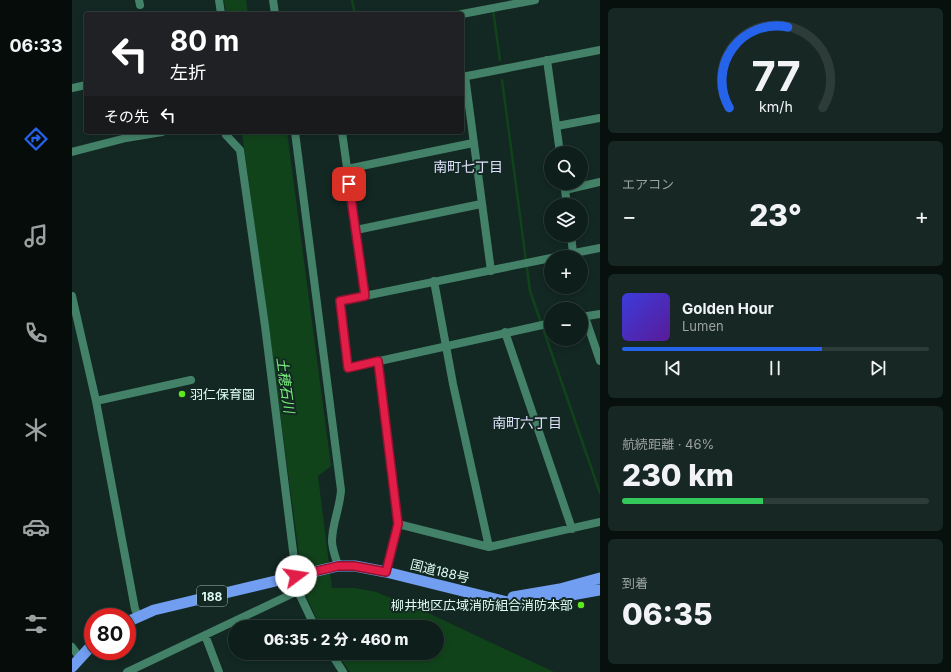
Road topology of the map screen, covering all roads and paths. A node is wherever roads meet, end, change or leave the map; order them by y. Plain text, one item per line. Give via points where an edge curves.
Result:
1 (219, 0) edge
2 (273, 0) edge
3 (535, 0) edge
4 (221, 12) edge
5 (275, 12) edge
6 (464, 14) edge
7 (600, 50) edge
8 (547, 60) junction
9 (464, 77) edge
10 (84, 85) edge
11 (72, 88) edge
12 (600, 118) edge
13 (557, 126) junction
14 (150, 134) edge
15 (226, 134) edge
16 (295, 134) edge
17 (342, 134) edge
18 (473, 143) junction
19 (559, 146) edge
20 (72, 152) edge
21 (347, 169) junction
22 (600, 182) edge
23 (588, 183) edge
24 (481, 204) junction
25 (356, 230) junction
26 (600, 248) edge
27 (588, 250) edge
28 (544, 260) edge
29 (491, 271) junction
30 (434, 281) junction
31 (72, 296) edge
32 (365, 296) junction
33 (600, 314) edge
34 (588, 316) edge
35 (544, 324) edge
36 (588, 330) edge
37 (505, 332) junction
38 (446, 346) junction
39 (378, 361) junction
40 (600, 361) edge
41 (191, 380) dead end
42 (96, 401) junction
43 (600, 522) edge
44 (398, 524) junction
45 (572, 529) junction
46 (490, 548) junction
47 (335, 567) junction
48 (386, 572) junction
49 (297, 575) junction
50 (600, 578) edge
51 (600, 590) edge
52 (298, 591) junction
53 (490, 598) junction
54 (138, 616) joint
55 (312, 620) edge
56 (205, 635) junction
57 (72, 648) edge
58 (84, 654) edge
59 (80, 658) junction
60 (335, 660) edge
61 (72, 667) edge
62 (127, 672) edge
63 (219, 672) edge
64 (343, 672) edge

1 - 4 street
2 - 5 street
3 - 6 street
7 - 8 street
8 - 9 street
8 - 13 street
9 - 18 street
10 - 11 street
12 - 13 street
13 - 19 street
14 - 20 street
15 - 49 street via 240,150
16 - 47 street via 341,490 332,542
17 - 21 street
18 - 21 street
18 - 24 street
21 - 25 street
22 - 23 street
24 - 25 street
24 - 29 street
25 - 32 street
26 - 27 street
28 - 29 street
29 - 30 street
30 - 32 street
30 - 38 street
31 - 42 street
32 - 39 street via 340,301 348,368
33 - 34 street
35 - 37 street
36 - 40 street
37 - 38 street
37 - 45 street
38 - 39 street
38 - 46 street via 452,384
39 - 44 street
41 - 42 street
42 - 54 street
43 - 45 street
44 - 46 street
44 - 48 street
45 - 46 street
47 - 48 highway, 国道188号 / 188 via 354,566
47 - 49 highway, 国道188号 / 188
48 - 53 highway, 国道188号 / 188
49 - 52 street
49 - 54 highway, 国道188号 / 188
50 - 53 highway, 国道188号 / 188 via 528,596
51 - 53 highway, 国道188号 / 188 via 528,603 511,603
52 - 55 street
52 - 56 street
56 - 62 street
56 - 63 street
57 - 59 street
58 - 59 highway
59 - 61 highway
60 - 64 street

